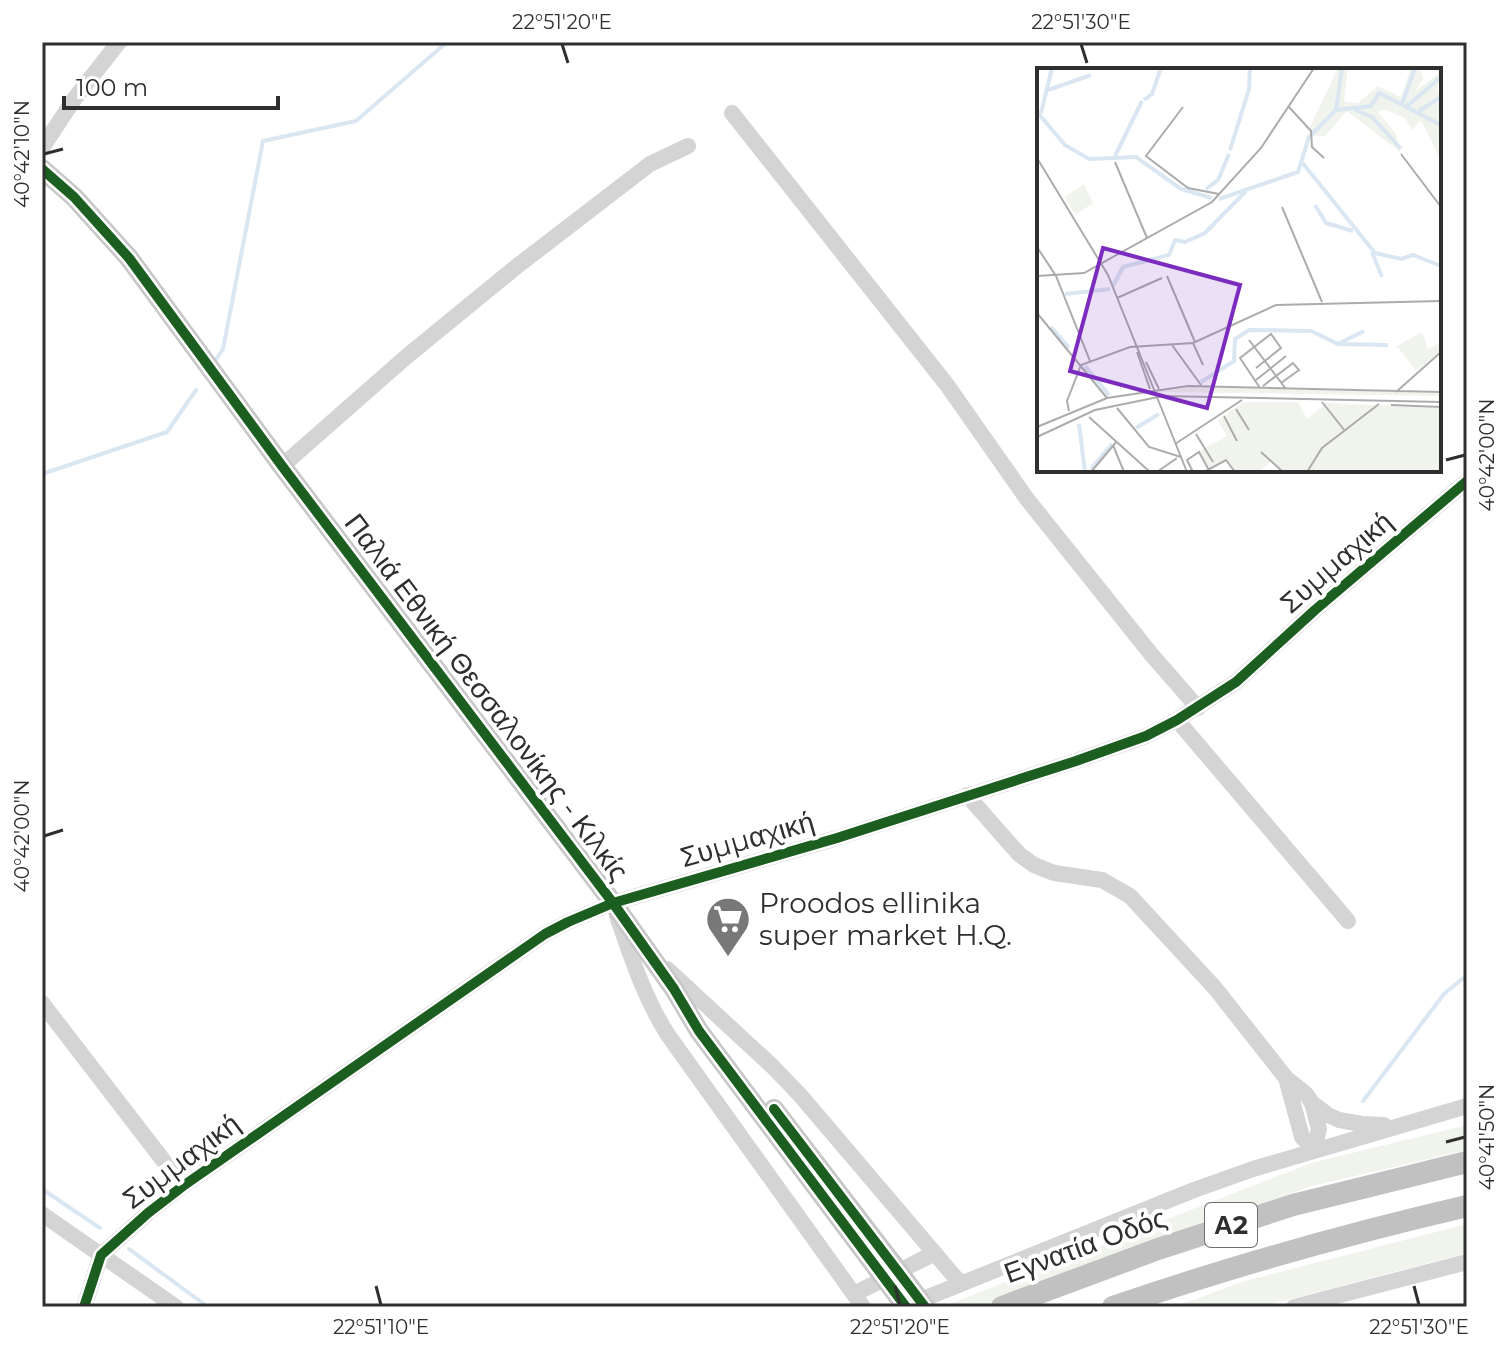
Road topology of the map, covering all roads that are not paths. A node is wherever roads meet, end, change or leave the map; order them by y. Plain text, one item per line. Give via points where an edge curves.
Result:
1 (119, 42) edge
2 (732, 113) dead end
3 (688, 146) dead end
4 (42, 148) edge
5 (42, 169) edge
6 (282, 466) junction
7 (1467, 481) edge
8 (1198, 708) junction
9 (1177, 720) junction
10 (967, 795) junction
11 (613, 903) junction
12 (1348, 921) dead end
13 (645, 948) junction
14 (42, 1003) edge
15 (1286, 1078) junction
16 (1312, 1103) junction
17 (1467, 1106) edge
18 (1401, 1125) junction
19 (1314, 1149) junction
20 (1467, 1162) edge
21 (183, 1186) junction
22 (1467, 1206) edge
23 (42, 1214) edge
24 (935, 1253) junction
25 (101, 1255) junction
26 (1467, 1262) edge
27 (887, 1269) junction
28 (960, 1283) junction
29 (859, 1300) edge
30 (84, 1307) edge
31 (176, 1307) edge
32 (905, 1307) edge
33 (925, 1307) edge
34 (1002, 1307) edge
35 (1113, 1307) edge
36 (1294, 1307) edge

1 - 4 street
2 - 8 street via 947,385 1027,499
3 - 6 street via 650,164 516,267
5 - 6 main road, Παλιά Εθνική Θεσσαλονίκης - Κιλκίς via 129,258
6 - 11 main road, Παλιά Εθνική Θεσσαλονίκης - Κιλκίς
7 - 8 street, Συμμαχική via 1236,682
8 - 9 street, Συμμαχική
9 - 10 street, Συμμαχική via 1076,761
9 - 12 street
10 - 11 street, Συμμαχική
10 - 15 street via 1034,865 1102,880 1130,896 1215,988
11 - 13 main road, Παλιά Εθνική Θεσσαλονίκης - Κιλκίς
11 - 21 street, Συμμαχική via 545,934
11 - 29 street via 652,1010
13 - 24 street via 800,1095
13 - 27 main road, Παλιά Εθνική Θεσσαλονίκης - Κιλκίς via 699,1031
14 - 21 street
15 - 16 street
15 - 19 street via 1302,1137
16 - 18 street via 1339,1120
16 - 19 street via 1319,1129
17 - 18 street
18 - 19 street
19 - 28 street via 1194,1190
20 - 34 highway, Εγνατία Οδός / Α2 via 1293,1205
21 - 25 street, Συμμαχική
22 - 35 highway, Α2 via 1203,1277
23 - 25 street
24 - 28 street
24 - 29 street
25 - 30 street
25 - 31 street
26 - 36 street
27 - 32 main road, Παλιά Εθνική Θεσσαλονίκης - Κιλκίς, bridge
27 - 33 main road, Παλιά Εθνική Θεσσαλονίκης - Κιλκίς, bridge
28 - 32 street

